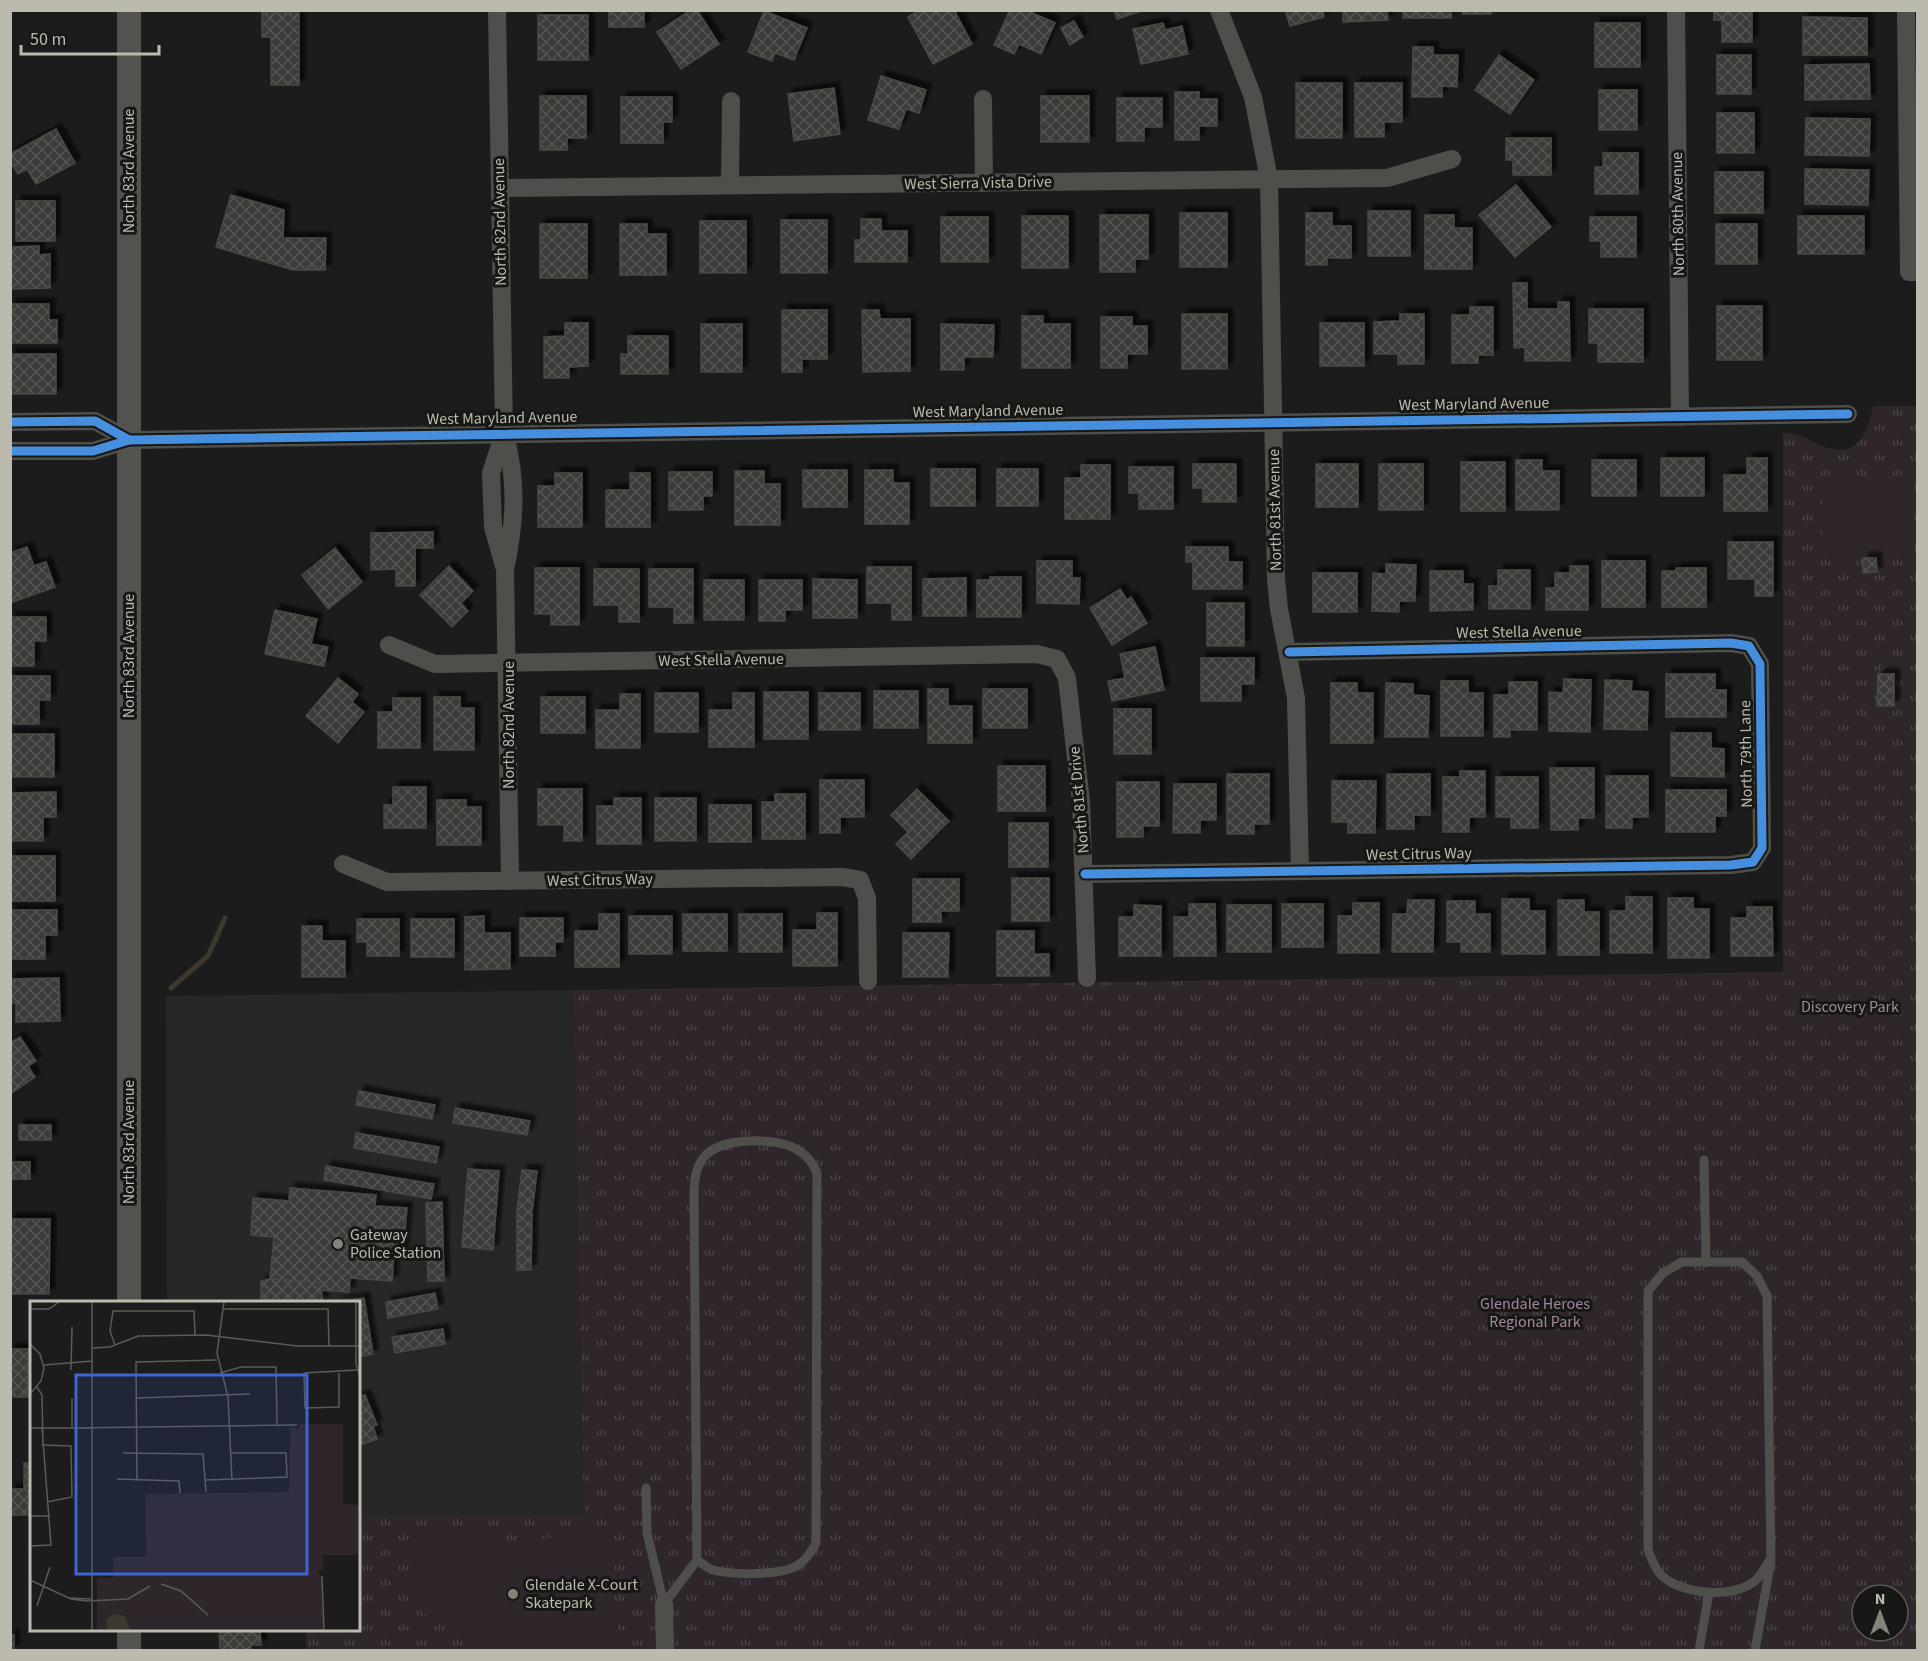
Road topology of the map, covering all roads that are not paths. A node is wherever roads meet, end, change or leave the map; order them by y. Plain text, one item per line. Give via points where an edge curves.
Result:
1 (129, 10) edge
2 (497, 10) edge
3 (1219, 10) edge
4 (1676, 10) edge
5 (1906, 10) edge
6 (983, 99) dead end
7 (731, 101) dead end
8 (1452, 159) dead end
9 (1269, 178) junction
10 (984, 183) junction
11 (730, 185) junction
12 (500, 188) junction
13 (1913, 272) edge
14 (1848, 414) dead end
15 (1680, 417) junction
16 (10, 422) edge
17 (1274, 422) junction
18 (504, 433) junction
19 (129, 440) junction
20 (10, 451) edge
21 (389, 645) dead end
22 (1749, 646) joint
23 (1289, 652) junction
24 (1057, 659) joint
25 (508, 665) junction
26 (1753, 862) joint
27 (343, 864) dead end
28 (1300, 871) junction
29 (1085, 874) junction
30 (510, 881) junction
31 (1087, 978) dead end
32 (868, 981) dead end
33 (1704, 1161) dead end
34 (1706, 1262) junction
35 (129, 1301) edge
36 (646, 1488) dead end
37 (1771, 1558) junction
38 (697, 1560) junction
39 (1709, 1593) junction
40 (664, 1604) junction
41 (129, 1631) edge
42 (129, 1650) edge
43 (665, 1650) edge
44 (1699, 1650) edge
45 (1755, 1650) edge

1 - 19 main road, North 83rd Avenue
2 - 12 street, North 82nd Avenue
3 - 9 street, North 81st Avenue via 1253,98
4 - 15 street, North 80th Avenue
5 - 13 street
6 - 10 street
7 - 11 street
8 - 9 street, West Sierra Vista Drive via 1387,178
9 - 10 street, West Sierra Vista Drive
9 - 17 street, North 81st Avenue
10 - 11 street, West Sierra Vista Drive
11 - 12 street, West Sierra Vista Drive
12 - 18 street, North 82nd Avenue
14 - 15 street, West Maryland Avenue
15 - 17 street, West Maryland Avenue
16 - 19 street, West Maryland Avenue via 95,422
17 - 18 street, West Maryland Avenue
17 - 23 street, North 81st Avenue via 1276,579
18 - 19 street, West Maryland Avenue
18 - 25 street, North 82nd Avenue via 513,465 514,528 505,570
19 - 20 street, West Maryland Avenue via 93,451
19 - 35 main road, North 83rd Avenue
21 - 25 street, West Stella Avenue via 435,664
22 - 23 street, West Stella Avenue via 1731,643
22 - 26 street, North 79th Lane via 1760,664 1762,848
23 - 28 street, North 81st Avenue via 1296,698
24 - 25 street, West Stella Avenue via 1037,654
24 - 29 street, North 81st Drive via 1067,678
25 - 30 street, North 82nd Avenue
26 - 28 street, West Citrus Way
27 - 30 street, West Citrus Way via 387,882
28 - 29 street, West Citrus Way
29 - 31 street, North 81st Drive
30 - 32 street, West Citrus Way via 842,877 860,880 867,898
33 - 34 lane
34 - 37 lane via 1742,1262 1757,1276 1767,1296
34 - 39 lane via 1682,1262 1663,1273 1648,1291 1648,1550 1660,1575 1682,1587
36 - 40 lane via 647,1533
37 - 39 lane via 1757,1579 1743,1588
37 - 45 lane
38 - 38 lane via 697,1169 714,1148 729,1143 780,1142 810,1159 817,1173 816,1543 808,1557 780,1572 727,1572 710,1569
38 - 40 lane
39 - 44 lane
40 - 43 street
41 - 42 main road

